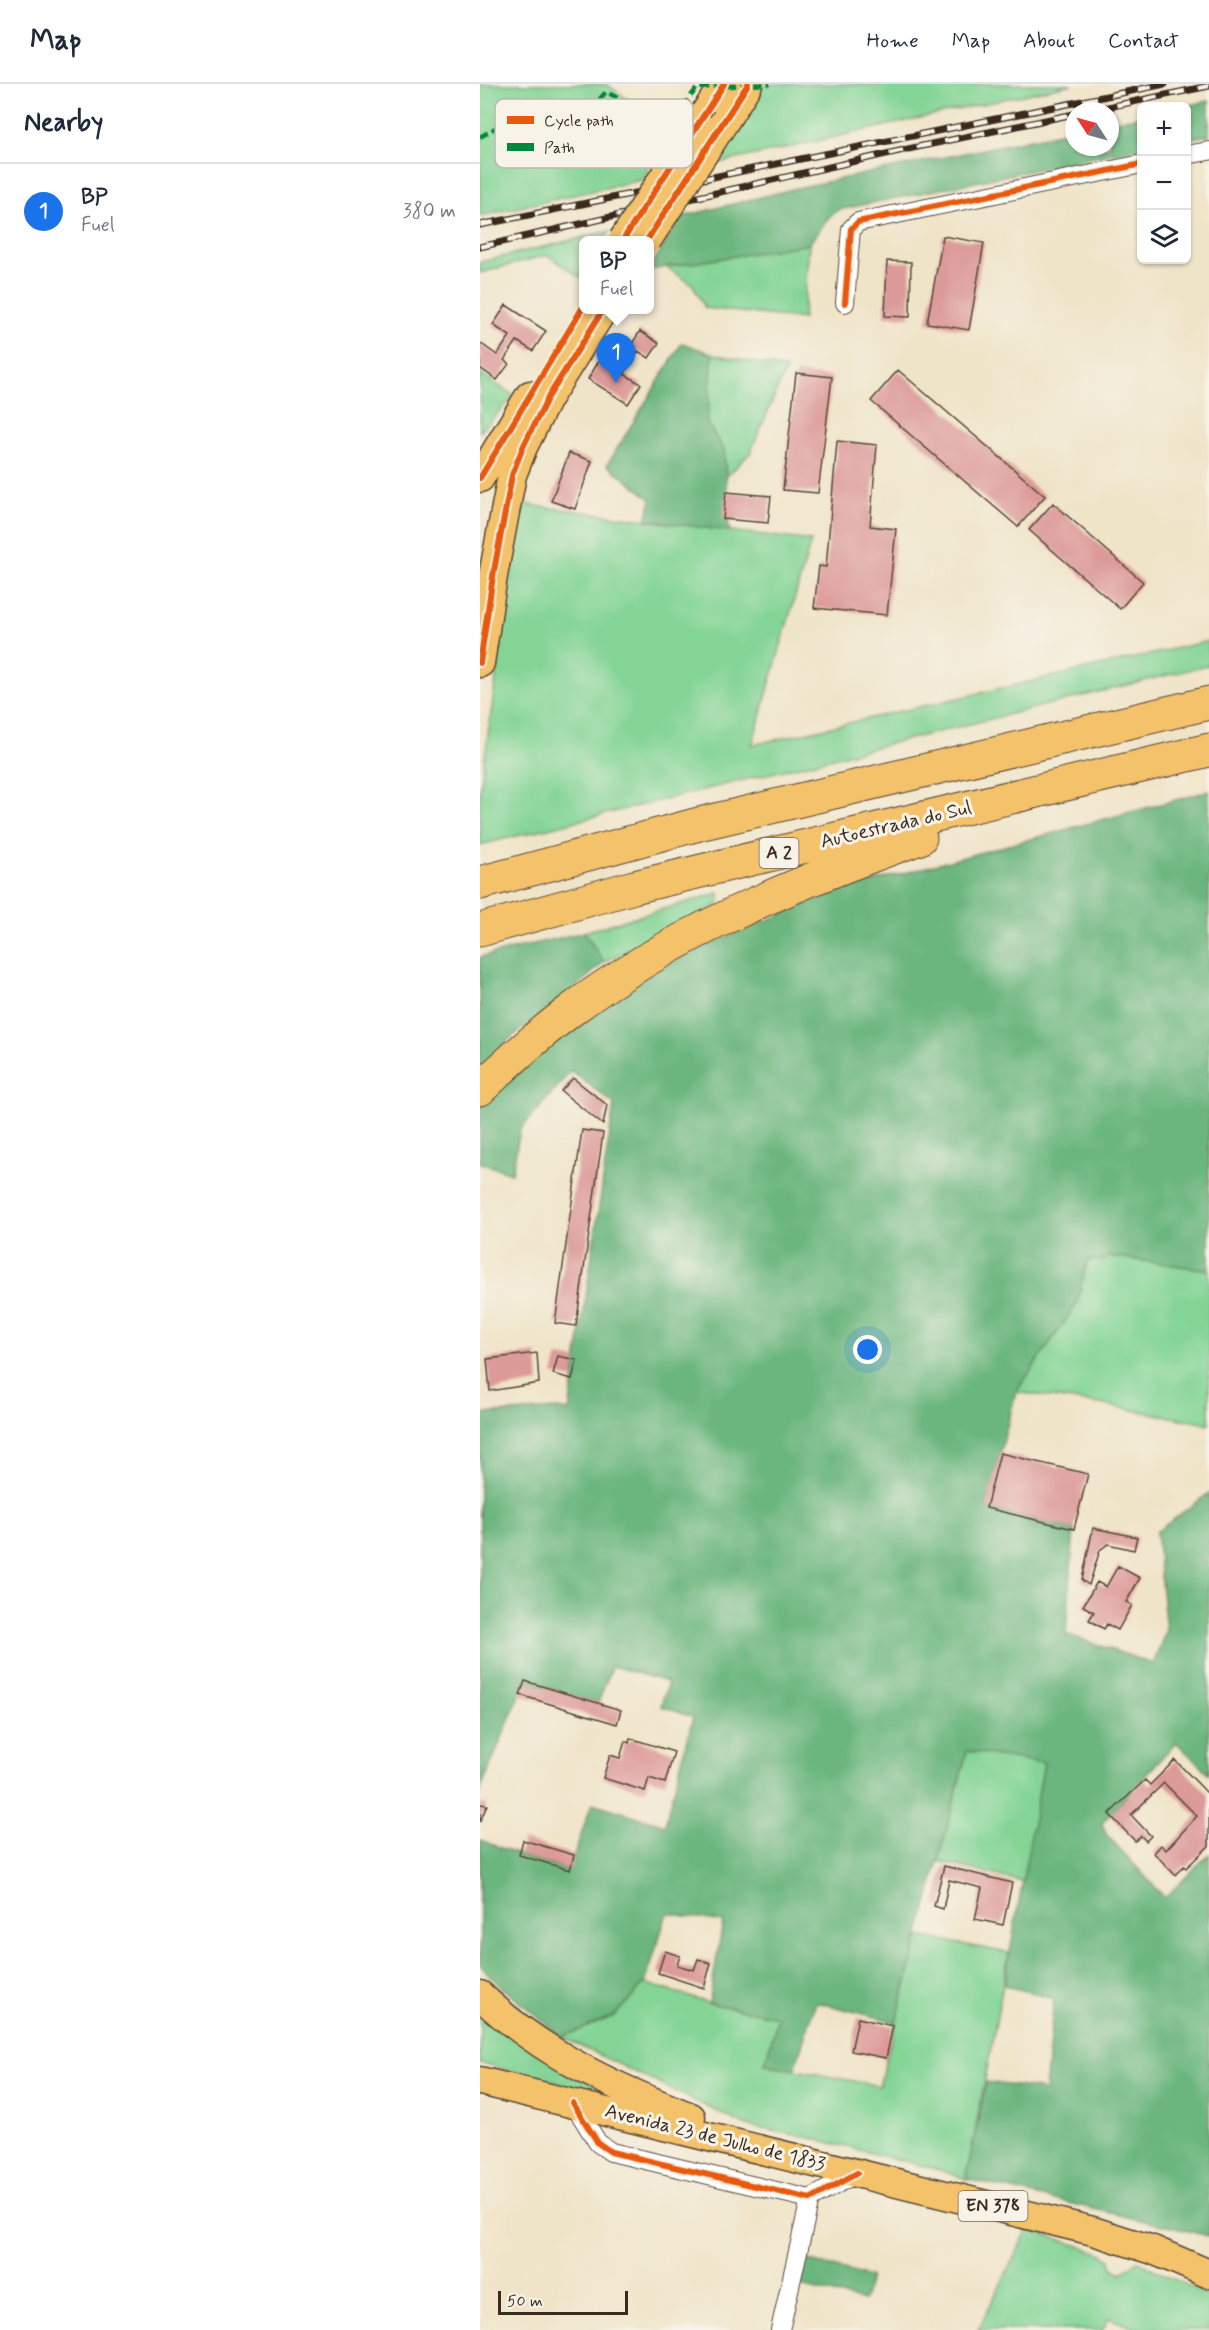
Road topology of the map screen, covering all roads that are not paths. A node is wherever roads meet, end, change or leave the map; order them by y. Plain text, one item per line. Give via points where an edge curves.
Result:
1 (724, 84) edge
2 (748, 84) edge
3 (693, 132) edge
4 (1209, 151) edge
5 (1191, 154) edge
6 (1137, 166) edge
7 (670, 168) edge
8 (626, 236) edge
9 (650, 236) edge
10 (845, 303) dead end
11 (579, 314) edge
12 (600, 314) edge
13 (480, 478) edge
14 (480, 663) edge
15 (1209, 703) edge
16 (1209, 750) edge
17 (1079, 782) junction
18 (480, 883) edge
19 (480, 930) edge
20 (480, 1089) edge
21 (480, 1995) edge
22 (480, 2081) edge
23 (573, 2103) junction
24 (772, 2153) junction
25 (857, 2173) junction
26 (810, 2199) junction
27 (1209, 2274) edge
28 (780, 2330) edge

1 - 3 main road, bridge
2 - 9 main road, bridge
4 - 5 street
6 - 10 street via 858,222 852,229
7 - 8 main road, bridge
11 - 13 main road
12 - 14 main road via 547,399 512,475
15 - 18 highway, A 2 via 699,825
16 - 17 highway, Autoestrada do Sul / A 2
17 - 19 highway, Autoestrada do Sul / A 2 via 634,887
17 - 20 highway via 871,855 693,934 567,1014
21 - 24 main road via 510,2022 586,2071 639,2097 751,2140
22 - 23 main road, Avenida 23 de Julho de 1833 / EN 378
23 - 24 main road, Avenida 23 de Julho de 1833 / EN 378
23 - 26 street, Avenida 23 de Julho de 1833 via 598,2143 611,2152
24 - 25 main road, Avenida 23 de Julho de 1833 / EN 378
25 - 26 street, Avenida 23 de Julho de 1833
25 - 27 main road, Avenida 23 de Julho de 1833 / EN 378 via 1093,2232 1153,2250
26 - 28 street, Avenida 23 de Julho de 1833

